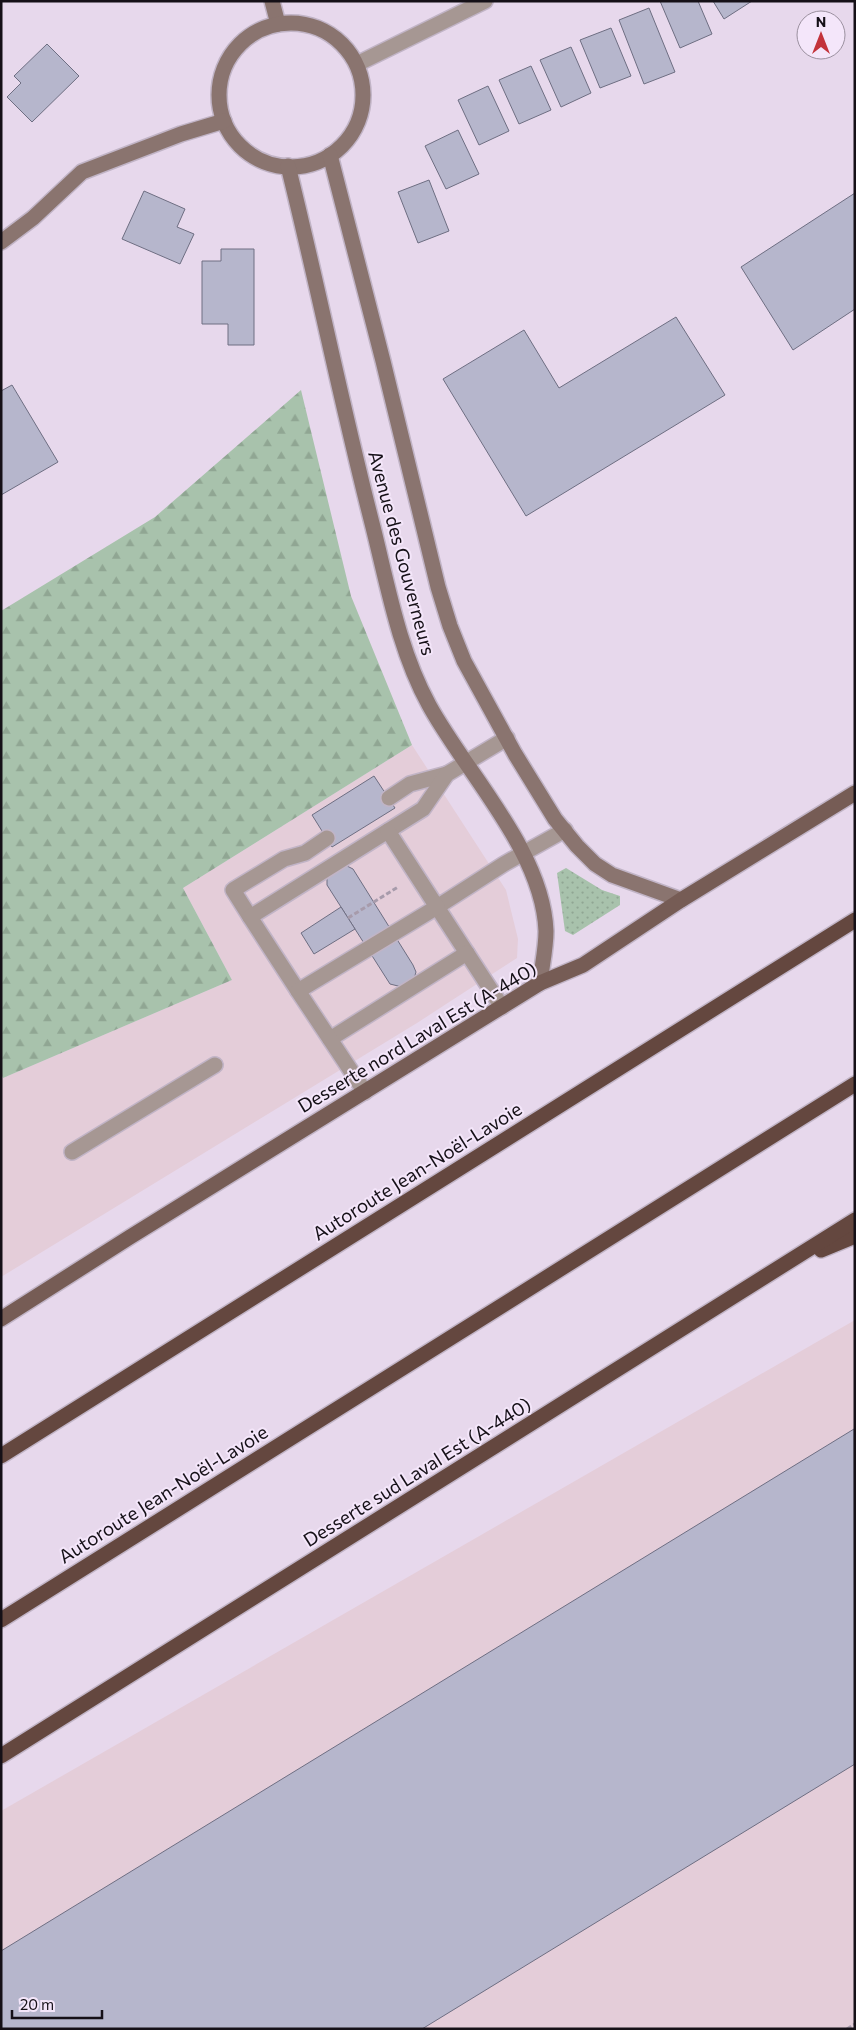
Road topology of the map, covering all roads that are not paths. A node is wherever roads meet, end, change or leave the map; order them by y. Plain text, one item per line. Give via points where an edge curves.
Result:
1 (272, 1) edge
2 (485, 1) edge
3 (278, 24) junction
4 (357, 64) junction
5 (224, 121) junction
6 (330, 155) junction
7 (288, 166) junction
8 (1, 242) edge
9 (507, 738) junction
10 (465, 762) junction
11 (448, 774) junction
12 (855, 793) edge
13 (388, 798) dead end
14 (565, 830) junction
15 (388, 831) junction
16 (327, 838) dead end
17 (524, 854) junction
18 (681, 900) junction
19 (437, 907) junction
20 (250, 917) junction
21 (855, 920) edge
22 (467, 953) junction
23 (540, 983) junction
24 (298, 991) junction
25 (502, 1007) junction
26 (330, 1039) junction
27 (215, 1065) dead end
28 (855, 1084) edge
29 (365, 1092) junction
30 (72, 1152) dead end
31 (855, 1220) edge
32 (855, 1236) edge
33 (780, 1267) junction
34 (1, 1319) edge
35 (1, 1456) edge
36 (1, 1620) edge
37 (1, 1756) edge

1 - 3 street
2 - 4 street
3 - 4 street via 299,23 320,28 341,43
3 - 5 street via 249,36 228,60 220,90
4 - 6 street via 363,84 360,114 352,133
5 - 7 street via 235,139 250,153 268,162
5 - 8 street via 82,172 33,218
6 - 7 street via 310,164
6 - 9 street, Avenue des Gouverneurs via 445,610 464,660
7 - 10 street, Avenue des Gouverneurs via 396,621 424,696
9 - 10 street
9 - 14 street, Avenue des Gouverneurs via 555,819
10 - 11 street
10 - 17 street, Avenue des Gouverneurs
11 - 13 street via 410,784
11 - 15 street via 423,809
12 - 18 main road, Desserte nord Laval Est (A-440)
14 - 17 street
14 - 18 street, Avenue des Gouverneurs via 576,846 612,875
15 - 19 street
15 - 20 street
16 - 20 street via 233,890
17 - 19 street
17 - 23 street, Avenue des Gouverneurs via 545,923
18 - 23 main road, Desserte nord Laval Est (A-440) via 583,965
19 - 22 street
19 - 24 street
20 - 24 street
21 - 35 highway, Autoroute Jean-Noël-Lavoie
22 - 25 street
22 - 26 street
23 - 25 main road, Desserte nord Laval Est (A-440)
24 - 26 street
25 - 29 main road, Desserte nord Laval Est (A-440)
26 - 29 street
27 - 30 street
28 - 36 highway, Autoroute Jean-Noël-Lavoie
29 - 34 main road, Desserte nord Laval Est (A-440)
31 - 33 highway, Desserte sud Laval Est (A-440)
32 - 33 highway
33 - 37 highway, Desserte sud Laval Est (A-440)

